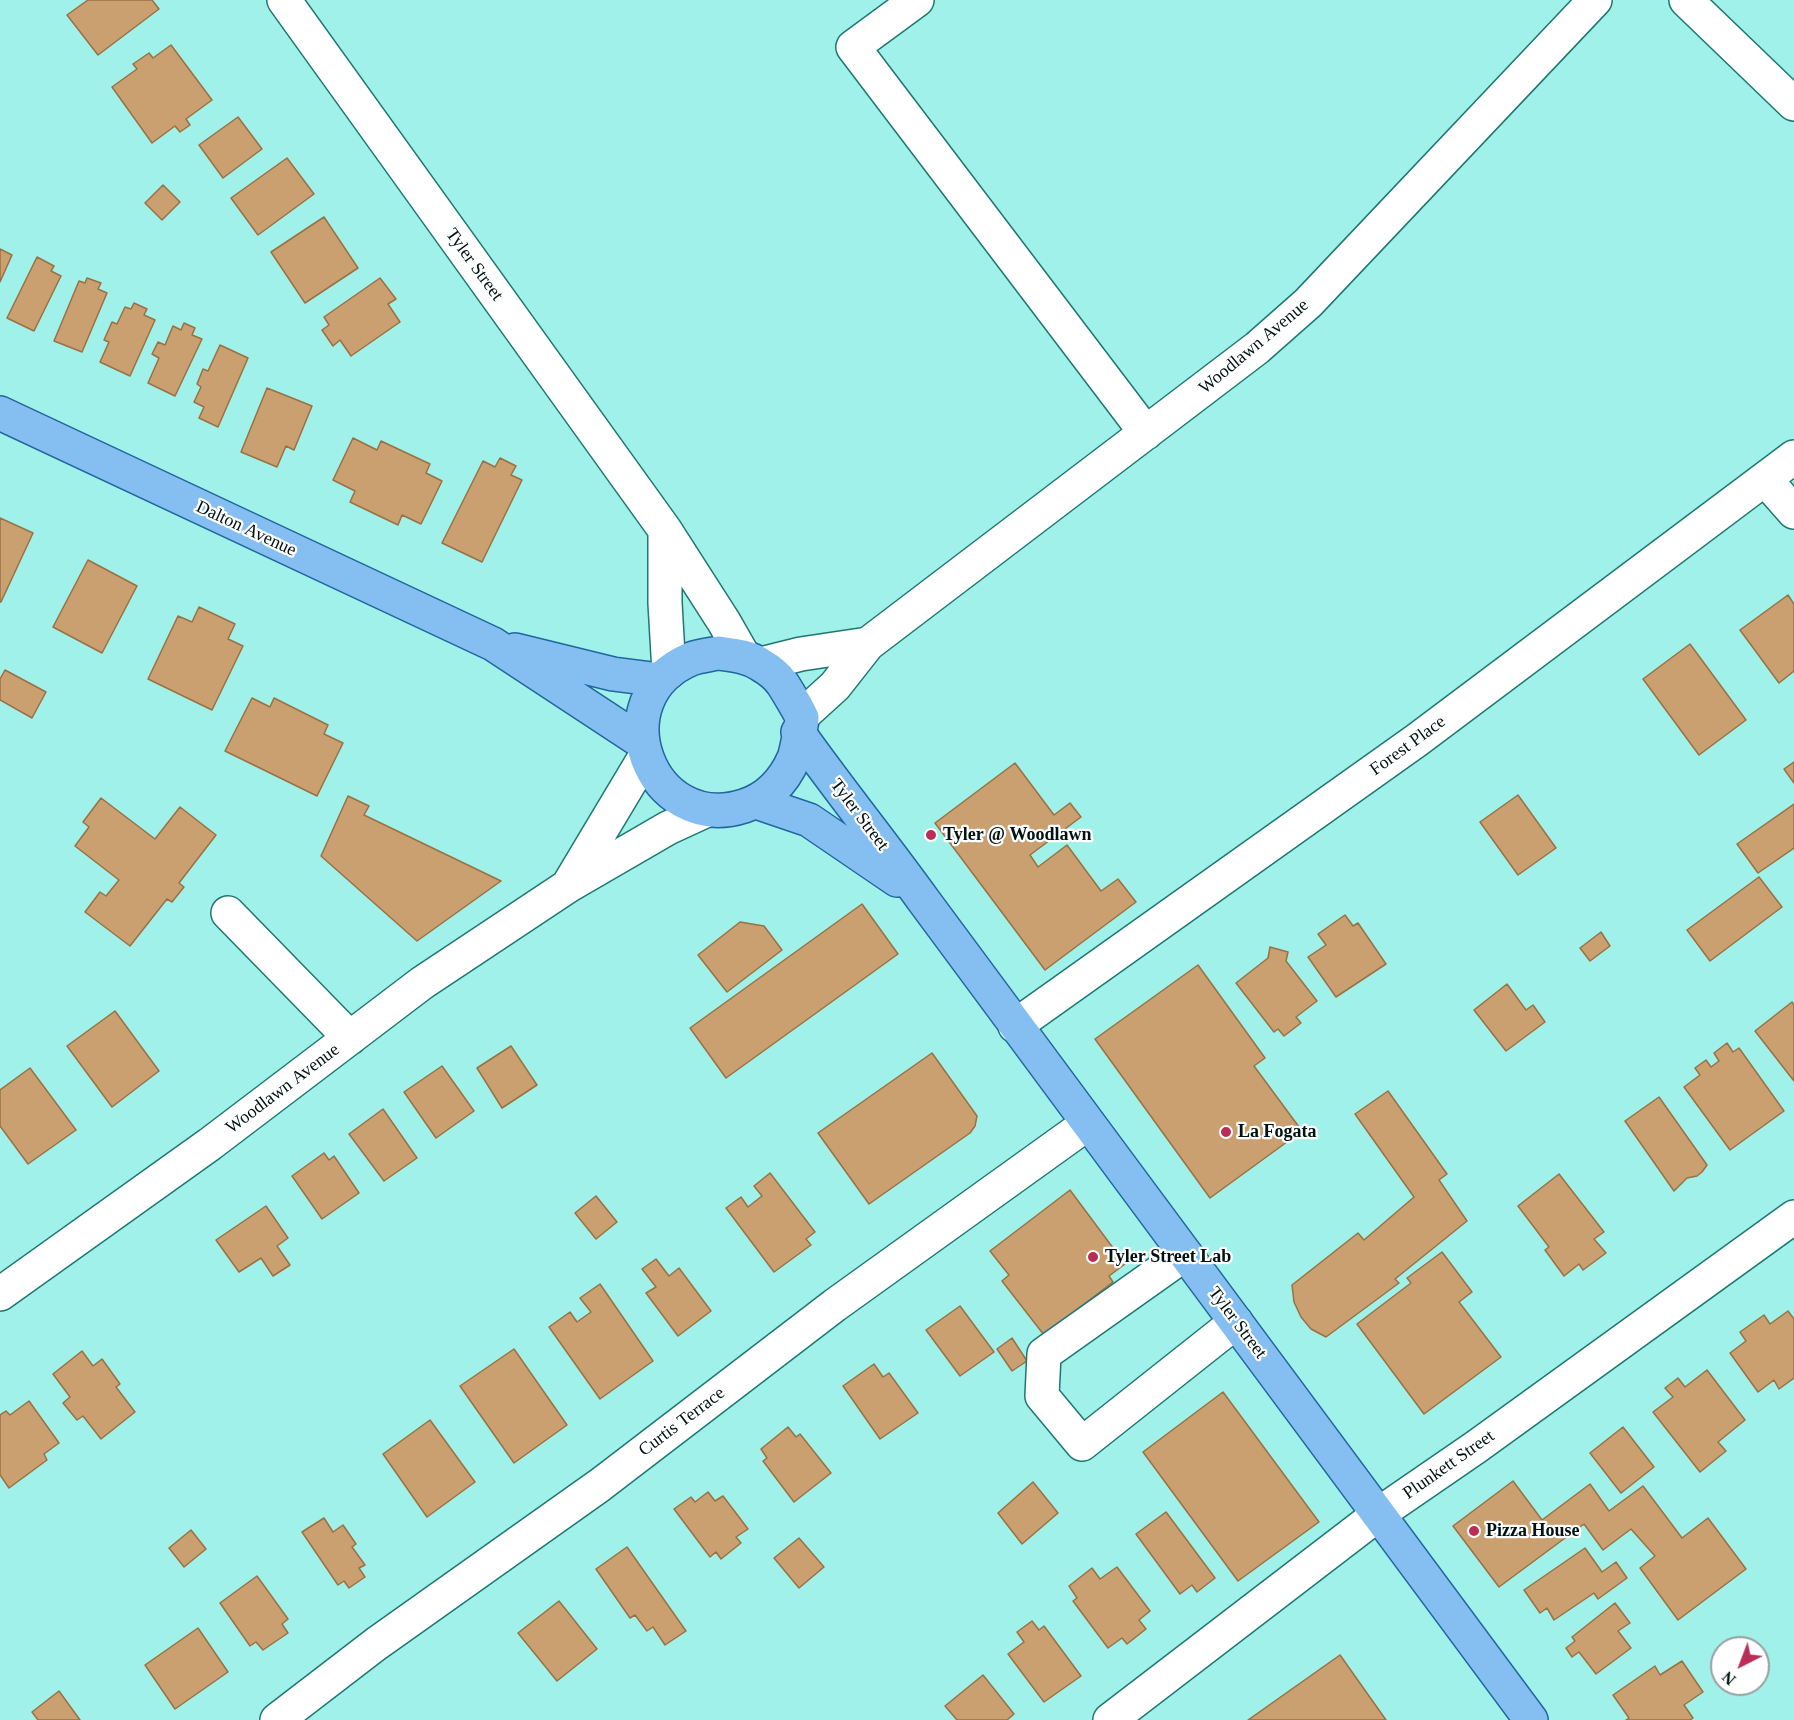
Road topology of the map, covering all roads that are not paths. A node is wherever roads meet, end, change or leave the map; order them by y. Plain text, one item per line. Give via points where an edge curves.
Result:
1 (284, 0) edge
2 (916, 0) edge
3 (1595, 0) edge
4 (1686, 0) edge
5 (1794, 104) edge
6 (0, 413) edge
7 (1146, 433) junction
8 (1794, 457) edge
9 (1765, 478) junction
10 (1794, 512) edge
11 (665, 530) junction
12 (493, 644) junction
13 (868, 644) junction
14 (752, 661) junction
15 (665, 676) junction
16 (800, 724) junction
17 (644, 749) junction
18 (756, 802) junction
19 (707, 810) junction
20 (568, 886) junction
21 (921, 896) junction
22 (228, 913) dead end
23 (1015, 1026) junction
24 (350, 1038) junction
25 (1088, 1124) junction
26 (1794, 1217) edge
27 (1185, 1254) junction
28 (0, 1294) edge
29 (1236, 1322) junction
30 (1380, 1513) junction
31 (277, 1720) edge
32 (1110, 1720) edge
33 (1532, 1720) edge

1 - 11 street, Tyler Street
2 - 7 street via 853,47
3 - 7 street, Woodlawn Avenue via 1308,303 1257,348
4 - 5 street
6 - 12 main road, Dalton Avenue
7 - 13 street, Woodlawn Avenue
8 - 9 street, Forest Place
9 - 10 street
9 - 23 street, Forest Place via 1417,740
11 - 14 street, Tyler Street
11 - 15 street
12 - 15 main road, Dalton Avenue via 613,674
12 - 17 main road, Dalton Avenue
13 - 14 street, Woodlawn Avenue
13 - 16 street, Woodlawn Avenue
14 - 15 main road via 718,653 692,658
14 - 16 main road via 781,682
15 - 17 main road via 648,699 642,720
16 - 18 main road via 788,774
16 - 21 main road, Tyler Street via 834,783
17 - 19 main road via 655,776 669,792 687,804
17 - 20 street, Woodlawn Avenue
18 - 19 main road via 732,810
18 - 21 main road, Tyler Street via 809,820
19 - 20 street, Woodlawn Avenue
20 - 24 street, Woodlawn Avenue via 422,983
21 - 23 main road, Tyler Street
22 - 24 street
23 - 25 main road, Tyler Street
24 - 28 street, Woodlawn Avenue
25 - 27 main road, Tyler Street
25 - 31 street, Curtis Terrace via 835,1305 600,1485 376,1644
26 - 30 street, Plunkett Street
27 - 29 main road, Tyler Street
27 - 29 street via 1044,1354 1042,1396 1083,1444
29 - 30 main road, Tyler Street
30 - 32 street, Plunkett Street
30 - 33 main road, Tyler Street

